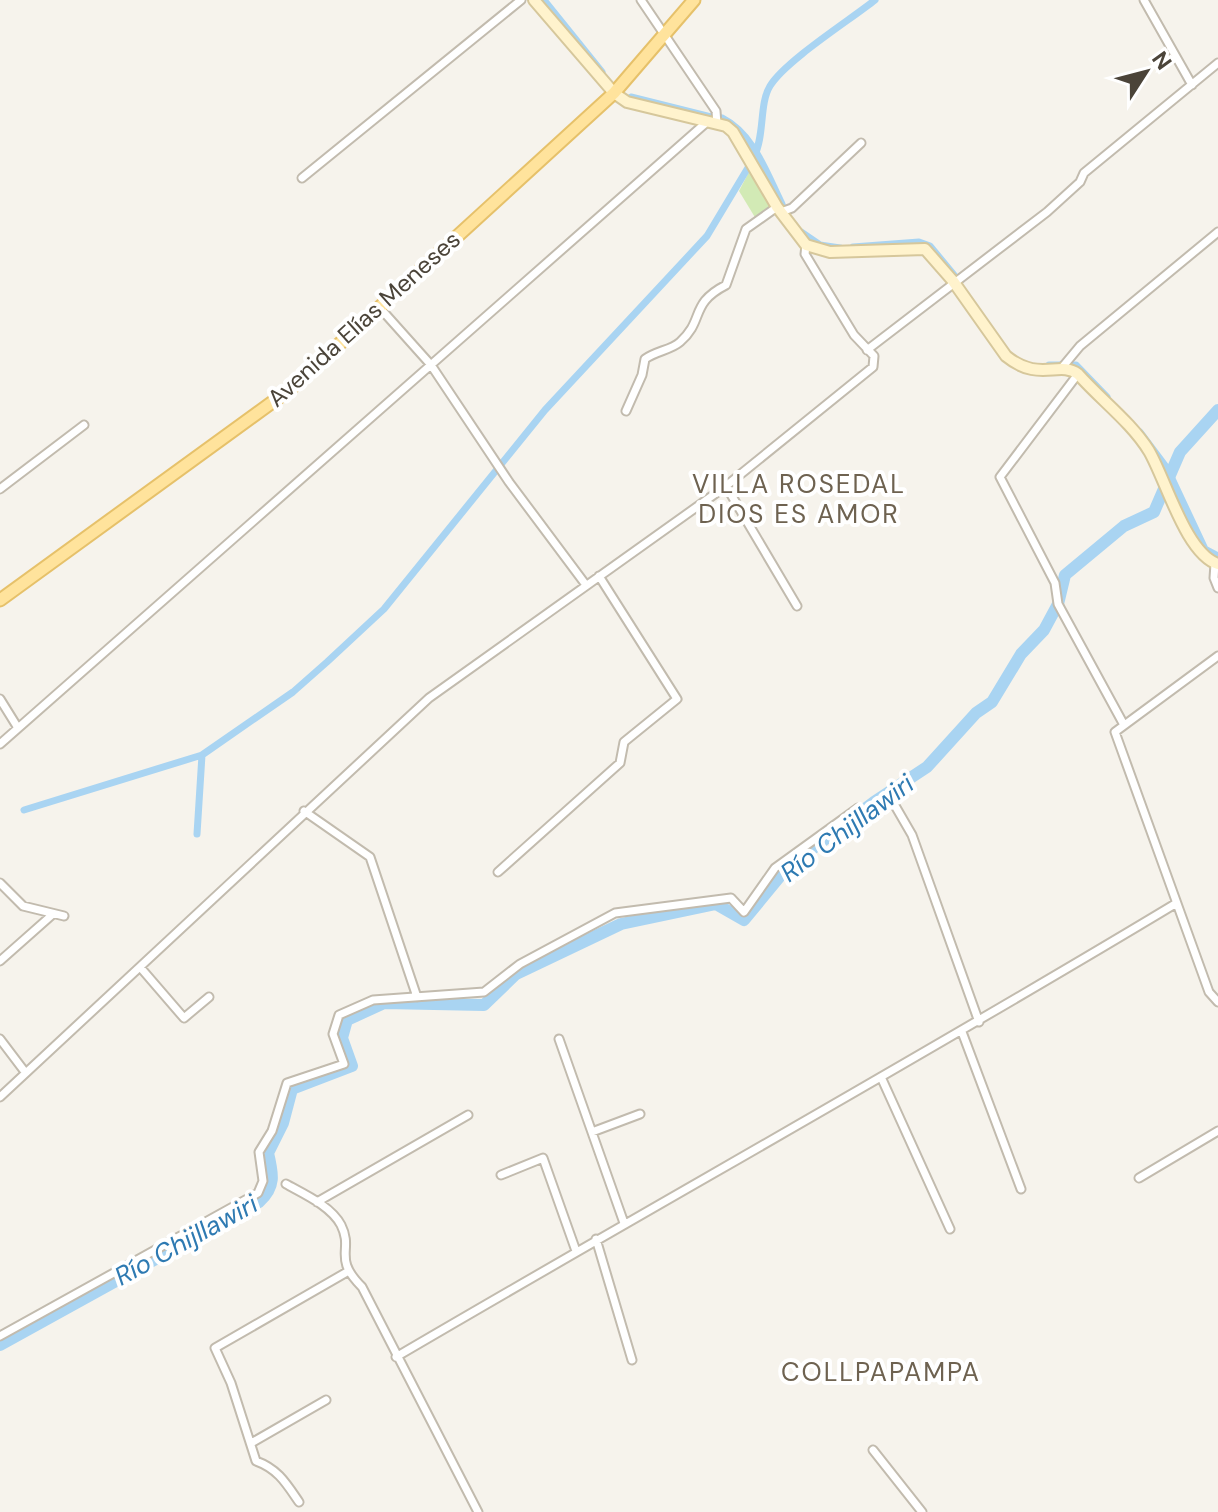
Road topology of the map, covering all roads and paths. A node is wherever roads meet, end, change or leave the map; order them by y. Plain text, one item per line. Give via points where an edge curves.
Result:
1 (521, 0) edge
2 (534, 0) edge
3 (641, 0) edge
4 (694, 0) edge
5 (1144, 0) edge
6 (665, 33) junction
7 (1218, 63) edge
8 (1192, 85) junction
9 (614, 93) junction
10 (713, 122) junction
11 (861, 143) dead end
12 (302, 178) dead end
13 (779, 209) junction
14 (1218, 232) edge
15 (806, 245) junction
16 (956, 279) junction
17 (380, 308) junction
18 (867, 350) junction
19 (431, 365) junction
20 (1062, 366) junction
21 (1078, 374) junction
22 (626, 411) dead end
23 (84, 425) dead end
24 (726, 486) junction
25 (0, 489) edge
26 (1216, 564) edge
27 (599, 576) junction
28 (586, 585) junction
29 (1218, 588) edge
30 (0, 600) edge
31 (797, 606) dead end
32 (1218, 656) edge
33 (0, 699) edge
34 (1124, 725) junction
35 (18, 728) junction
36 (0, 744) edge
37 (890, 797) dead end
38 (858, 808) dead end
39 (304, 811) junction
40 (498, 872) dead end
41 (0, 883) edge
42 (1175, 904) junction
43 (53, 914) junction
44 (64, 916) dead end
45 (0, 961) edge
46 (140, 967) junction
47 (209, 997) dead end
48 (417, 997) junction
49 (1218, 1002) edge
50 (979, 1022) junction
51 (962, 1032) junction
52 (0, 1039) edge
53 (559, 1039) dead end
54 (25, 1072) junction
55 (881, 1077) junction
56 (0, 1097) edge
57 (640, 1114) dead end
58 (468, 1115) dead end
59 (1218, 1131) edge
60 (592, 1132) junction
61 (501, 1175) dead end
62 (1139, 1178) dead end
63 (286, 1184) dead end
64 (1021, 1189) dead end
65 (317, 1202) junction
66 (624, 1223) junction
67 (950, 1229) dead end
68 (596, 1239) junction
69 (576, 1251) junction
70 (347, 1272) junction
71 (0, 1336) edge
72 (396, 1357) junction
73 (632, 1360) dead end
74 (326, 1400) dead end
75 (253, 1442) junction
76 (873, 1450) dead end
77 (299, 1502) dead end
78 (478, 1512) edge
79 (922, 1512) edge

1 - 12 street
2 - 9 street
3 - 6 street
4 - 6 main road, Avenida Elías Meneses
5 - 8 street
6 - 9 main road, Avenida Elías Meneses
6 - 10 street via 716,111
7 - 8 street
8 - 16 street via 1084,173 1047,212
9 - 10 street via 645,109
9 - 17 main road, Avenida Elías Meneses
10 - 13 street via 733,132
10 - 19 street
11 - 13 street via 792,208
13 - 15 street
13 - 22 street via 746,229 726,285 707,295 696,310 694,326 677,345 645,359
14 - 20 street
15 - 16 street via 830,252 925,249
15 - 18 street via 805,254
16 - 18 street
16 - 20 street via 1006,356 1029,371
17 - 19 street
17 - 30 main road, Avenida Elías Meneses via 289,390
18 - 24 street via 874,356 873,367
19 - 28 street
19 - 35 street
20 - 21 street
21 - 26 street via 1137,435 1195,545
21 - 34 street via 1000,477 1055,583 1058,604
23 - 25 street
24 - 27 street
24 - 31 street
26 - 29 street
27 - 28 street
27 - 40 street via 677,699 624,742 620,763
28 - 39 street via 429,698
32 - 34 street
33 - 35 street
34 - 42 street via 1115,732
35 - 36 street
37 - 50 street via 912,835
38 - 48 street via 775,868 744,912 731,898 714,897 615,913 520,964 484,992
39 - 46 street
39 - 48 street via 370,857
41 - 43 street via 23,906
42 - 49 street via 1209,992
42 - 50 street
43 - 44 street
43 - 45 street
46 - 47 street via 184,1018
46 - 54 street
48 - 71 street via 373,1000 339,1015 333,1034 344,1064 287,1083 272,1131 259,1152 263,1181 258,1193
50 - 51 street
51 - 55 street
51 - 64 street
52 - 54 street
53 - 60 street
54 - 56 street
55 - 66 street
55 - 67 street
57 - 60 street
58 - 65 street
59 - 62 street
60 - 66 street
61 - 69 street via 543,1158
63 - 65 street
65 - 70 street via 340,1221
66 - 68 street
68 - 69 street
68 - 73 street
69 - 72 street
70 - 72 street via 362,1287
70 - 75 street via 215,1348
72 - 78 street
74 - 75 street
75 - 77 street via 256,1461 272,1467
76 - 79 street

